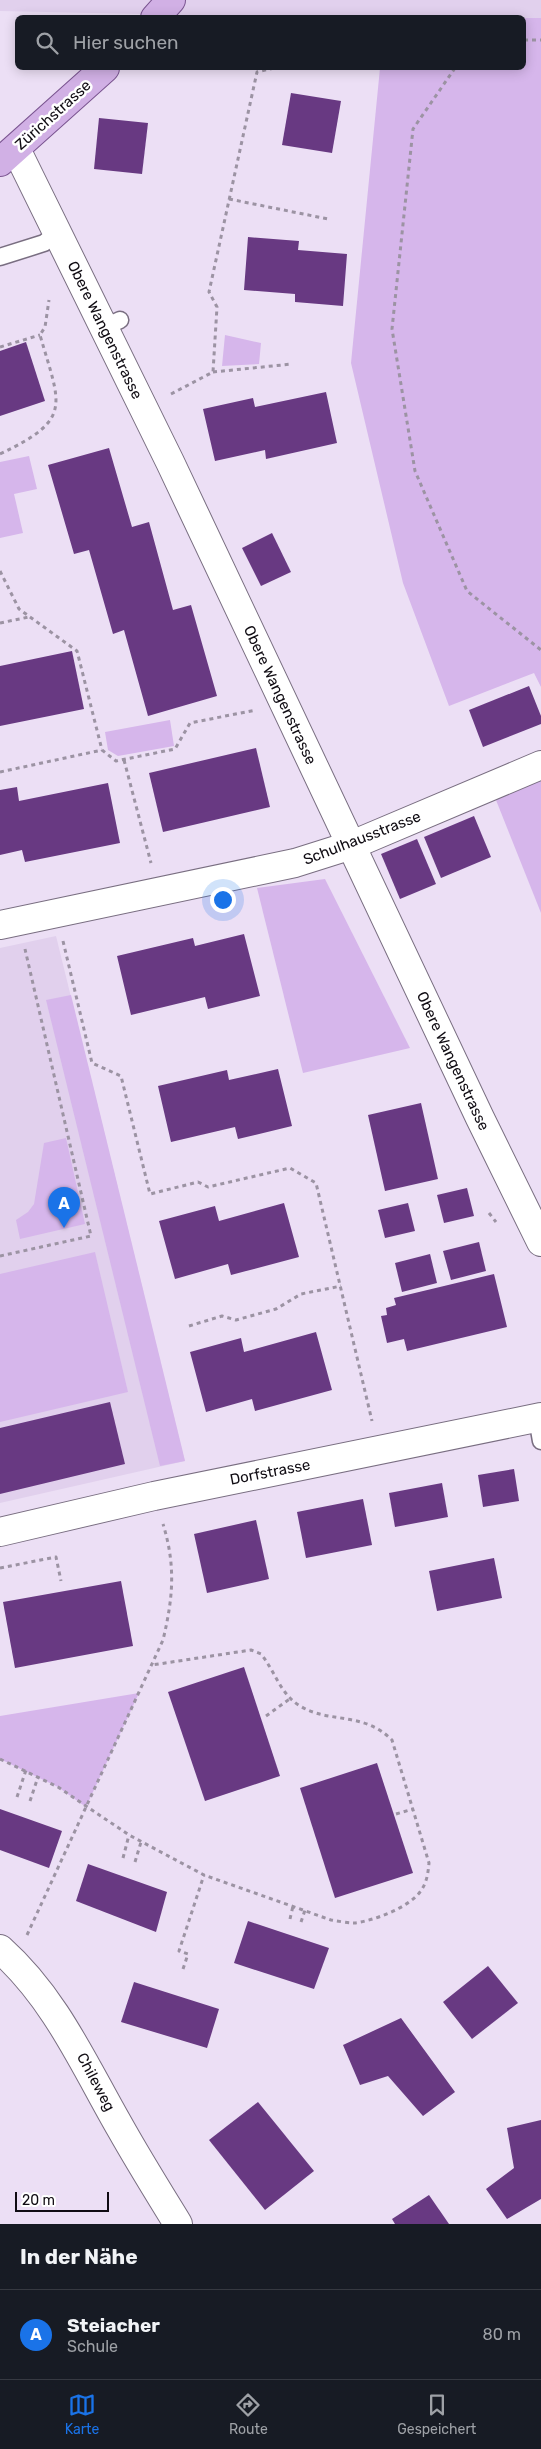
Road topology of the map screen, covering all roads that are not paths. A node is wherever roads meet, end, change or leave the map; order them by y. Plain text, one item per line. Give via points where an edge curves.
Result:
1 (171, 0) edge
2 (158, 15) edge
3 (103, 70) edge
4 (8, 156) edge
5 (58, 233) junction
6 (0, 256) edge
7 (541, 765) edge
8 (352, 845) junction
9 (0, 925) edge
10 (535, 1215) edge
11 (541, 1242) edge
12 (540, 1425) edge
13 (0, 1532) edge
14 (7, 1956) edge
15 (178, 2224) edge

1 - 2 main road
3 - 4 main road, Zürichstrasse
4 - 5 street, Obere Wangenstrasse
5 - 6 lane via 44,243
5 - 8 street, Obere Wangenstrasse via 111,324 170,462
7 - 8 street, Schulhausstrasse
8 - 9 street, Schulhausstrasse via 295,863
8 - 10 street, Obere Wangenstrasse via 480,1118
10 - 11 street, Obere Wangenstrasse
12 - 13 street, Dorfstrasse via 154,1496
14 - 15 street, Chileweg via 61,2020 120,2128

